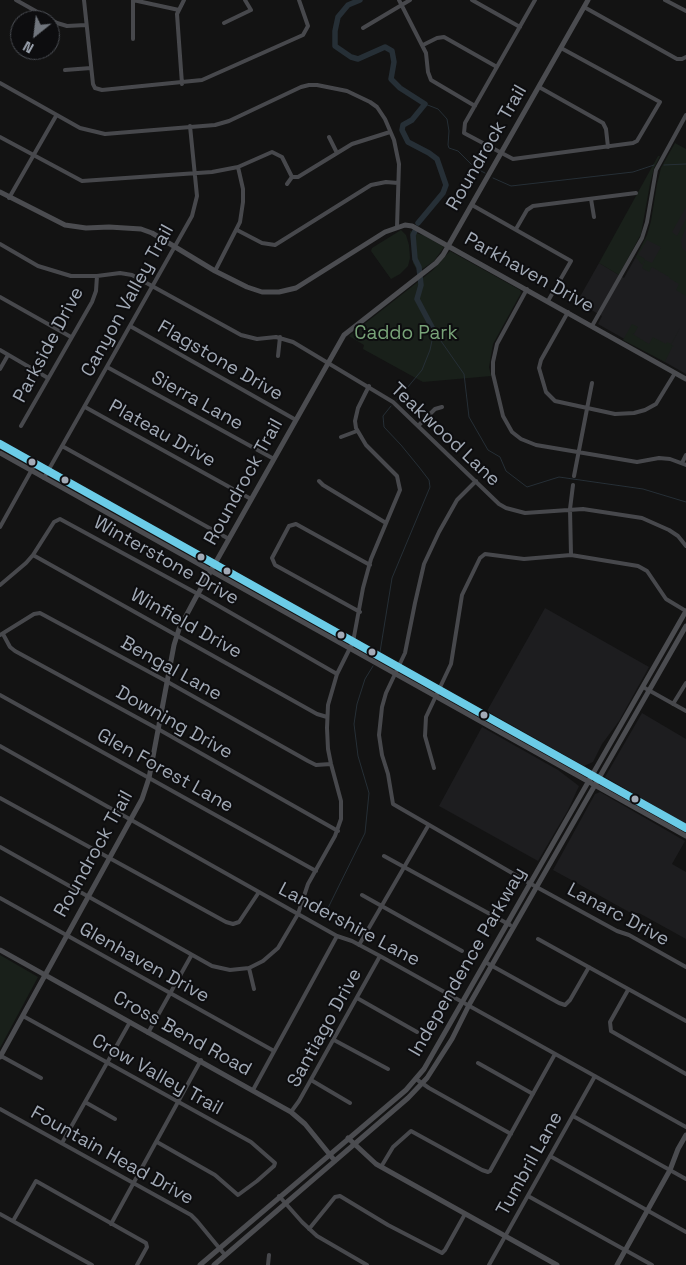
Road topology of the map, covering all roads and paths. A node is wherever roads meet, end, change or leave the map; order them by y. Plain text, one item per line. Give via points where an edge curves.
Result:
1 (16, 0) edge
2 (84, 0) edge
3 (133, 0) edge
4 (184, 0) edge
5 (245, 0) edge
6 (299, 0) edge
7 (410, 0) edge
8 (472, 0) edge
9 (535, 0) edge
10 (588, 0) edge
11 (665, 0) edge
12 (400, 2) edge
13 (584, 7) junction
14 (179, 10) junction
15 (686, 12) edge
16 (224, 23) dead end
17 (86, 25) junction
18 (520, 27) junction
19 (364, 28) dead end
20 (133, 40) dead end
21 (423, 45) junction
22 (561, 48) junction
23 (684, 60) edge
24 (497, 67) junction
25 (91, 68) junction
26 (65, 70) dead end
27 (0, 83) edge
28 (182, 84) junction
29 (539, 87) junction
30 (474, 106) junction
31 (686, 115) edge
32 (56, 116) junction
33 (190, 126) junction
34 (390, 132) junction
35 (0, 137) edge
36 (329, 137) dead end
37 (608, 146) junction
38 (337, 153) junction
39 (501, 153) junction
40 (33, 155) junction
41 (238, 167) junction
42 (195, 174) junction
43 (292, 177) junction
44 (398, 183) junction
45 (287, 184) dead end
46 (0, 192) edge
47 (636, 193) dead end
48 (9, 198) junction
49 (591, 199) junction
50 (472, 205) junction
51 (594, 217) dead end
52 (397, 227) junction
53 (516, 229) junction
54 (237, 230) junction
55 (0, 244) edge
56 (449, 245) junction
57 (174, 247) junction
58 (215, 271) junction
59 (97, 276) junction
60 (151, 286) junction
61 (527, 289) junction
62 (0, 297) edge
63 (548, 301) junction
64 (568, 312) junction
65 (130, 326) junction
66 (592, 326) junction
67 (71, 337) junction
68 (280, 337) junction
69 (0, 350) edge
70 (8, 355) junction
71 (278, 356) dead end
72 (328, 363) junction
73 (107, 367) junction
74 (0, 369) edge
75 (675, 373) junction
76 (48, 378) junction
77 (686, 379) edge
78 (592, 383) dead end
79 (369, 386) junction
80 (85, 407) junction
81 (442, 407) dead end
82 (588, 408) junction
83 (296, 420) junction
84 (21, 426) dead end
85 (418, 426) junction
86 (358, 431) junction
87 (341, 436) dead end
88 (0, 444) edge
89 (62, 446) junction
90 (0, 453) edge
91 (579, 453) junction
92 (686, 455) edge
93 (274, 459) junction
94 (35, 464) junction
95 (684, 464) edge
96 (31, 471) junction
97 (48, 471) junction
98 (574, 476) dead end
99 (44, 478) junction
100 (476, 481) junction
101 (319, 482) dead end
102 (573, 485) dead end
103 (252, 499) junction
104 (570, 509) junction
105 (386, 523) junction
106 (0, 527) edge
107 (229, 539) junction
108 (686, 546) edge
109 (33, 555) junction
110 (571, 555) junction
111 (214, 565) junction
112 (370, 565) junction
113 (211, 571) junction
114 (0, 585) edge
115 (198, 594) junction
116 (686, 611) edge
117 (360, 612) junction
118 (686, 626) edge
119 (2, 635) edge
120 (177, 635) junction
121 (353, 642) junction
122 (349, 648) junction
123 (399, 668) junction
124 (338, 674) junction
125 (395, 674) junction
126 (166, 681) junction
127 (686, 683) edge
128 (643, 687) junction
129 (649, 690) junction
130 (437, 693) junction
131 (0, 695) edge
132 (673, 704) junction
133 (474, 709) junction
134 (686, 711) edge
135 (470, 715) junction
136 (327, 717) junction
137 (507, 728) junction
138 (158, 729) junction
139 (620, 729) junction
140 (625, 733) junction
141 (503, 734) junction
142 (0, 746) edge
143 (544, 748) junction
144 (541, 755) junction
145 (331, 764) junction
146 (434, 768) dead end
147 (593, 776) junction
148 (149, 778) junction
149 (599, 779) junction
150 (589, 782) junction
151 (595, 785) junction
152 (0, 798) edge
153 (647, 806) junction
154 (643, 812) junction
155 (131, 820) junction
156 (428, 826) junction
157 (561, 830) junction
158 (338, 831) junction
159 (685, 832) edge
160 (567, 834) junction
161 (0, 847) edge
162 (384, 856) dead end
163 (110, 858) junction
164 (405, 867) junction
165 (316, 871) junction
166 (531, 884) junction
167 (537, 887) junction
168 (259, 892) junction
169 (362, 894) dead end
170 (89, 896) junction
171 (0, 898) edge
172 (382, 906) junction
173 (298, 914) junction
174 (508, 924) junction
175 (514, 927) junction
176 (67, 935) junction
177 (338, 936) junction
178 (538, 938) dead end
179 (359, 945) junction
180 (0, 950) edge
181 (462, 950) dead end
182 (191, 956) junction
183 (380, 956) junction
184 (485, 962) junction
185 (491, 966) junction
186 (686, 967) edge
187 (249, 968) junction
188 (589, 968) junction
189 (45, 975) junction
190 (254, 989) dead end
191 (628, 990) junction
192 (170, 993) junction
193 (357, 998) junction
194 (462, 1003) junction
195 (469, 1006) junction
196 (23, 1016) junction
197 (686, 1021) edge
198 (130, 1022) junction
199 (417, 1032) dead end
200 (148, 1033) junction
201 (334, 1040) junction
202 (274, 1051) junction
203 (555, 1054) junction
204 (0, 1056) edge
205 (201, 1060) junction
206 (107, 1063) junction
207 (478, 1063) dead end
208 (388, 1069) dead end
209 (686, 1074) edge
210 (595, 1076) junction
211 (41, 1078) dead end
212 (416, 1079) junction
213 (311, 1080) junction
214 (422, 1084) junction
215 (253, 1090) junction
216 (533, 1094) junction
217 (85, 1102) junction
218 (178, 1102) junction
219 (350, 1103) dead end
220 (0, 1109) edge
221 (291, 1112) junction
222 (573, 1116) junction
223 (115, 1119) dead end
224 (686, 1127) edge
225 (511, 1134) junction
226 (686, 1135) edge
227 (348, 1138) junction
228 (157, 1142) junction
229 (62, 1143) junction
230 (355, 1145) junction
231 (329, 1154) junction
232 (550, 1156) junction
233 (335, 1161) junction
234 (381, 1167) junction
235 (670, 1170) junction
236 (686, 1179) edge
237 (134, 1183) junction
238 (279, 1196) junction
239 (528, 1196) junction
240 (285, 1204) junction
241 (648, 1210) junction
242 (0, 1214) edge
243 (465, 1214) junction
244 (13, 1221) junction
245 (111, 1224) junction
246 (309, 1229) junction
247 (686, 1232) edge
248 (505, 1236) junction
249 (221, 1248) junction
250 (626, 1250) junction
251 (226, 1255) junction
252 (268, 1255) dead end
253 (208, 1259) junction
254 (92, 1265) edge
255 (137, 1265) edge
256 (200, 1265) edge
257 (213, 1265) edge
258 (268, 1265) edge
259 (367, 1265) edge
260 (489, 1265) edge
261 (557, 1265) edge
262 (617, 1265) edge
263 (652, 1265) edge

1 - 17 street via 56,24
2 - 17 street
3 - 14 street
3 - 20 street
4 - 14 street
5 - 16 street via 250,10
6 - 28 street via 308,26 303,35 209,78
7 - 12 street
8 - 18 street
9 - 18 street
10 - 13 main road, Roundrock Trail
11 - 15 street
12 - 19 street
12 - 21 street
13 - 22 main road, Roundrock Trail
13 - 23 street
14 - 28 street via 177,25
17 - 25 street
18 - 24 street
21 - 24 street via 444,37
21 - 30 street via 430,80
22 - 29 main road, Roundrock Trail
22 - 37 street via 660,102 640,138 633,143
24 - 30 street
25 - 26 street
25 - 28 street via 93,84 98,89
27 - 32 street
29 - 37 street via 603,123
29 - 39 main road, Roundrock Trail
30 - 39 street via 463,132
31 - 66 street via 656,170 642,238
32 - 33 street via 80,128 105,134
32 - 40 street
33 - 34 street via 229,121 301,87 317,85 347,91 370,102 381,113
33 - 42 street, Canyon Valley Trail
34 - 38 street
34 - 44 street via 397,150
35 - 40 street
36 - 38 street
37 - 39 street via 519,159
38 - 43 street via 298,177
39 - 50 main road, Roundrock Trail
40 - 42 street via 82,181
40 - 48 street
41 - 42 street
41 - 43 street via 276,152
41 - 54 street via 243,202
42 - 57 street, Canyon Valley Trail via 196,207
43 - 45 street
44 - 52 street
44 - 54 street via 371,186 275,245 262,243
46 - 48 main road
47 - 49 street
48 - 57 main road via 65,225 141,229
49 - 51 street
49 - 53 street via 533,206
50 - 53 street
50 - 56 main road, Roundrock Trail
52 - 56 main road, Parkhaven Drive via 412,226
52 - 58 main road via 288,291 262,292
53 - 63 street via 571,261
54 - 58 street
55 - 59 street, Teakwood Lane via 49,270 71,276
56 - 61 main road, Parkhaven Drive
56 - 72 main road, Roundrock Trail via 436,263 349,330
57 - 58 main road
57 - 60 street, Canyon Valley Trail
59 - 60 street, Teakwood Lane via 126,274
59 - 67 street, Parkside Drive via 95,296
60 - 65 street, Canyon Valley Trail
60 - 68 street, Teakwood Lane via 241,336 257,339
61 - 63 main road, Parkhaven Drive
61 - 91 street via 493,356 493,374 503,416 512,432 525,442
62 - 67 street
63 - 64 main road, Parkhaven Drive
64 - 66 main road, Parkhaven Drive
64 - 82 street via 541,360 540,377 554,401
65 - 73 street, Canyon Valley Trail
65 - 83 street, Flagstone Drive
66 - 75 main road, Parkhaven Drive
67 - 76 street, Parkside Drive
68 - 71 street
68 - 72 street, Teakwood Lane
69 - 70 street
70 - 74 street
70 - 76 street
72 - 79 street, Teakwood Lane
72 - 83 main road, Roundrock Trail
73 - 80 street, Canyon Valley Trail
73 - 93 street, Sierra Lane
75 - 77 main road, Parkhaven Drive
75 - 82 street via 656,404 645,410 634,414 615,414
76 - 84 street, Parkside Drive
78 - 82 street
79 - 85 street, Teakwood Lane via 393,402
79 - 86 street via 356,415
80 - 89 street, Canyon Valley Trail
80 - 103 street, Plateau Drive
81 - 85 street via 435,409
82 - 91 street
83 - 93 main road, Roundrock Trail
85 - 100 street, Teakwood Lane
86 - 87 street
86 - 105 street via 366,446 399,480 400,490
88 - 94 main road
89 - 97 street, Canyon Valley Trail
89 - 107 street
90 - 96 main road
91 - 95 street via 637,462 664,458
91 - 98 street
92 - 95 street
93 - 103 main road, Roundrock Trail
94 - 96 street
94 - 97 main road
96 - 99 main road
96 - 106 street
97 - 99 street, Canyon Valley Trail
97 - 111 main road
99 - 113 main road
100 - 104 street, Teakwood Lane via 499,504 516,512
100 - 123 street, Lanarc Drive via 457,500 424,564 406,653
101 - 105 street
102 - 104 street
103 - 107 main road, Roundrock Trail
104 - 108 street, Teakwood Lane via 650,521 678,536
104 - 110 street
105 - 112 street
107 - 111 main road, Roundrock Trail
109 - 114 street, Winterstone Drive
109 - 115 street, Winterstone Drive via 54,522 60,519
109 - 120 street, Winfield Drive
110 - 116 street via 642,568 666,599
110 - 130 street via 524,559 485,554 480,558 462,595 451,664
111 - 113 main road, Roundrock Trail
111 - 121 main road
112 - 117 street
112 - 117 street via 296,524 289,526 272,558 275,565
113 - 115 main road, Roundrock Trail
113 - 122 main road
115 - 120 main road, Roundrock Trail
115 - 124 street, Winterstone Drive
116 - 128 main road, Independence Parkway
117 - 121 street
118 - 129 main road, Independence Parkway
119 - 126 street, Bengal Lane via 40,613
119 - 138 street, Downing Drive via 15,651
120 - 126 main road, Roundrock Trail
120 - 136 street, Winfield Drive via 316,714
121 - 122 street
121 - 123 main road
122 - 124 street
122 - 125 main road
123 - 125 street, Lanarc Drive
123 - 130 main road
124 - 136 street
125 - 130 main road
125 - 156 street, Lanarc Drive via 379,720 382,755 394,806
126 - 138 main road, Roundrock Trail
126 - 145 street, Bengal Lane via 308,761
127 - 132 street
128 - 129 street
128 - 139 main road, Independence Parkway
129 - 132 street
129 - 140 main road, Independence Parkway
130 - 133 main road
130 - 135 main road
130 - 146 street via 424,730
131 - 148 street, Glen Forest Lane
132 - 134 street
133 - 135 main road
133 - 137 main road
135 - 141 main road
136 - 145 street
137 - 141 main road
137 - 143 main road
138 - 148 main road, Roundrock Trail
138 - 158 street, Downing Drive
139 - 140 main road
139 - 147 main road, Independence Parkway
140 - 149 main road, Independence Parkway
141 - 144 main road
142 - 155 street, Landershire Lane
143 - 144 main road
143 - 147 main road
144 - 150 main road
145 - 158 street via 341,801
147 - 149 main road
147 - 150 main road, Independence Parkway
148 - 155 main road, Roundrock Trail
148 - 165 street, Glen Forest Lane
149 - 151 main road, Independence Parkway
149 - 153 main road
150 - 151 main road
150 - 157 main road, Independence Parkway
151 - 154 main road
151 - 160 main road, Independence Parkway
152 - 163 street
153 - 154 main road
153 - 159 main road
154 - 159 main road
155 - 163 main road, Roundrock Trail
155 - 168 street, Landershire Lane
156 - 164 street
156 - 166 street, Lanarc Drive
157 - 160 main road
157 - 166 main road, Independence Parkway
158 - 165 street
160 - 167 main road, Independence Parkway
161 - 170 street
162 - 164 street
163 - 168 street via 230,924 241,920
163 - 170 main road, Roundrock Trail
164 - 172 street
164 - 174 street
165 - 173 street
166 - 167 street, Lanarc Drive
166 - 174 main road, Independence Parkway
167 - 175 main road, Independence Parkway
167 - 186 street, Lanarc Drive
168 - 173 street, Landershire Lane
169 - 172 street
170 - 176 main road, Roundrock Trail
170 - 182 street
171 - 176 street, Glenhaven Drive
172 - 179 street
172 - 181 street
173 - 177 street, Landershire Lane
173 - 187 street via 273,953
174 - 175 street
174 - 184 main road, Independence Parkway
175 - 185 main road, Independence Parkway
176 - 189 main road, Roundrock Trail
176 - 192 street, Glenhaven Drive
177 - 179 street, Landershire Lane
177 - 202 street
178 - 188 street
179 - 183 street, Landershire Lane
180 - 189 main road, Cross Bend Road
182 - 187 street via 218,968
182 - 192 street
183 - 193 street, Santiago Drive
183 - 194 street, Landershire Lane
184 - 185 street
184 - 194 main road, Independence Parkway
185 - 188 street via 565,1005
185 - 195 main road, Independence Parkway
187 - 190 street
188 - 191 street
189 - 196 main road, Roundrock Trail
189 - 198 main road, Cross Bend Road
191 - 197 street
191 - 209 street via 610,1022 611,1031
192 - 200 street
192 - 202 street, Glenhaven Drive
193 - 199 street
193 - 201 street, Santiago Drive
194 - 195 street, Landershire Lane
194 - 212 main road, Independence Parkway via 428,1065
195 - 203 street, Landershire Lane
195 - 214 main road, Independence Parkway
196 - 204 main road, Roundrock Trail
196 - 206 street, Crow Valley Trail
198 - 200 main road, Cross Bend Road
198 - 206 street
200 - 205 main road, Cross Bend Road
201 - 208 street
201 - 213 street, Santiago Drive
202 - 215 street
203 - 210 street, Landershire Lane
203 - 216 street
204 - 211 street
205 - 215 main road, Cross Bend Road
205 - 218 street
206 - 217 street
206 - 218 street, Crow Valley Trail
207 - 216 street
210 - 222 street, Tumbril Lane
210 - 224 street, Landershire Lane
212 - 214 street
212 - 227 main road, Independence Parkway
213 - 219 street
213 - 221 street, Santiago Drive
214 - 225 street
214 - 230 main road, Independence Parkway
215 - 221 main road, Cross Bend Road
216 - 225 street
217 - 223 street
217 - 229 street
218 - 228 street
218 - 228 street, Crow Valley Trail via 251,1142 275,1163 238,1195 215,1175
220 - 229 street, Fountain Head Drive
221 - 231 main road, Cross Bend Road
222 - 232 street, Tumbril Lane
222 - 235 street
225 - 234 street via 488,1172 411,1131 393,1147
226 - 235 main road
227 - 230 main road
227 - 231 main road, Independence Parkway
228 - 237 street
229 - 237 street, Fountain Head Drive
230 - 233 main road, Independence Parkway
230 - 234 main road
231 - 233 main road, Cross Bend Road
231 - 238 main road, Independence Parkway
232 - 239 street, Tumbril Lane
232 - 241 street
233 - 240 main road, Independence Parkway
234 - 243 main road
235 - 236 street
235 - 241 main road
237 - 245 street
237 - 249 street, Fountain Head Drive via 194,1217
238 - 240 street
238 - 249 main road, Independence Parkway
239 - 248 street, Tumbril Lane
239 - 250 street
240 - 246 street
240 - 251 main road, Independence Parkway
241 - 247 street
241 - 250 main road
242 - 244 street
243 - 246 street via 442,1253 340,1196 335,1197
243 - 248 main road
244 - 245 street via 36,1181
244 - 254 street
245 - 255 street via 146,1243 146,1250
246 - 259 street via 330,1245
248 - 260 street, Tumbril Lane
248 - 261 main road
249 - 251 street, Fountain Head Drive
249 - 253 main road, Independence Parkway
250 - 262 main road
250 - 263 street
251 - 257 main road, Independence Parkway
252 - 258 street
253 - 256 main road, Independence Parkway
253 - 257 street

